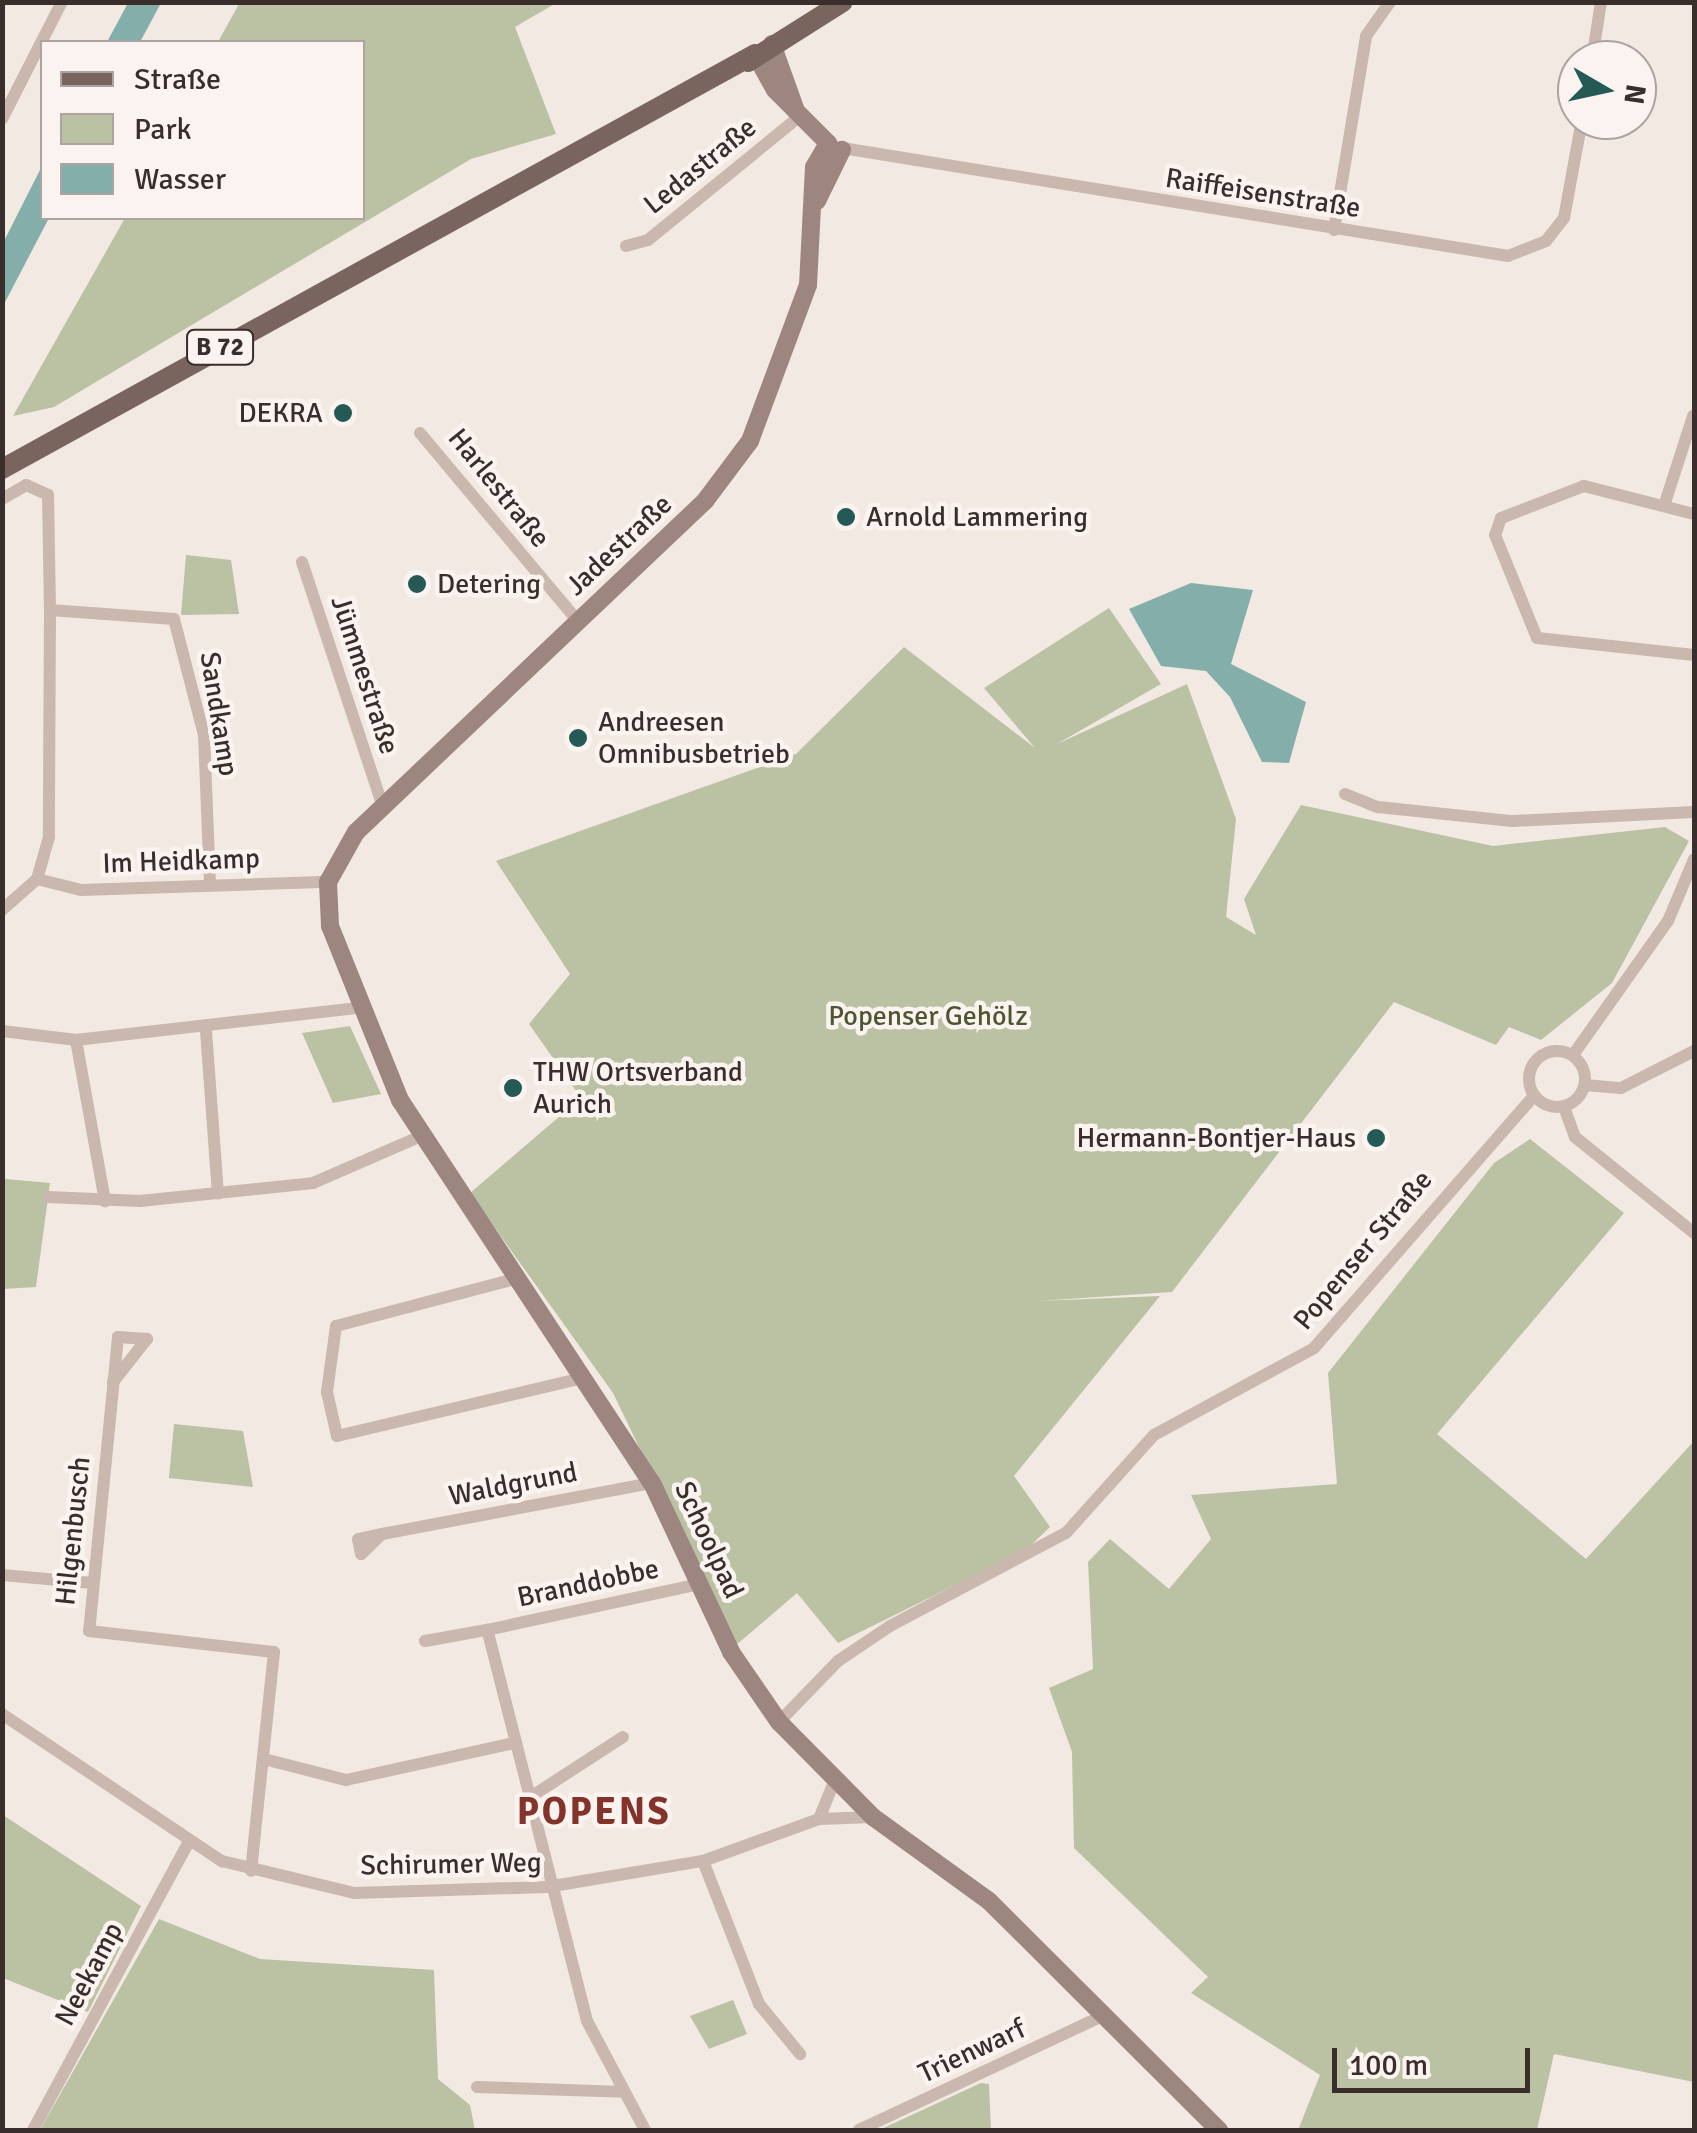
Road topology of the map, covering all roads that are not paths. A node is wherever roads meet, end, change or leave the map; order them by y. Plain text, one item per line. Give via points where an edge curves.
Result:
1 (62, 2) edge
2 (843, 2) edge
3 (1390, 2) edge
4 (1601, 2) edge
5 (43, 40) edge
6 (1595, 40) edge
7 (40, 45) edge
8 (764, 49) junction
9 (797, 112) junction
10 (2, 119) edge
11 (1578, 140) edge
12 (835, 147) junction
13 (1334, 230) junction
14 (626, 246) dead end
15 (1693, 416) edge
16 (420, 433) dead end
17 (2, 469) edge
18 (2, 499) edge
19 (1664, 506) junction
20 (1694, 514) edge
21 (302, 562) dead end
22 (50, 610) junction
23 (578, 621) junction
24 (1694, 656) edge
25 (1345, 794) dead end
26 (382, 804) junction
27 (1694, 812) edge
28 (340, 852) joint
29 (1694, 858) edge
30 (37, 878) junction
31 (328, 882) junction
32 (210, 885) junction
33 (2, 910) edge
34 (358, 1008) junction
35 (2, 1031) edge
36 (206, 1031) junction
37 (76, 1040) junction
38 (1694, 1051) edge
39 (1572, 1055) junction
40 (1585, 1085) junction
41 (1534, 1096) junction
42 (1564, 1107) junction
43 (421, 1136) junction
44 (218, 1194) junction
45 (48, 1198) dead end
46 (106, 1201) junction
47 (1694, 1233) edge
48 (515, 1279) junction
49 (583, 1378) junction
50 (114, 1382) dead end
51 (652, 1483) junction
52 (382, 1534) dead end
53 (2, 1575) edge
54 (92, 1583) junction
55 (700, 1584) junction
56 (488, 1630) junction
57 (424, 1641) dead end
58 (2, 1714) edge
59 (778, 1722) junction
60 (623, 1737) dead end
61 (510, 1744) junction
62 (264, 1759) junction
63 (834, 1782) junction
64 (529, 1798) junction
65 (873, 1816) junction
66 (819, 1818) junction
67 (189, 1842) junction
68 (702, 1862) junction
69 (251, 1871) junction
70 (547, 1887) junction
71 (1104, 2015) junction
72 (800, 2054) dead end
73 (477, 2087) dead end
74 (624, 2092) junction
75 (33, 2130) edge
76 (645, 2130) edge
77 (859, 2130) edge
78 (1218, 2130) edge

1 - 5 street
2 - 8 main road, B 72
3 - 13 street via 1366,36
4 - 6 street
7 - 10 street
8 - 9 street
8 - 17 main road, B 72
9 - 12 street
9 - 14 street, Ledastraße via 648,240
11 - 13 street, Raiffeisenstraße via 1564,218 1534,249 1492,256
12 - 13 street, Raiffeisenstraße
12 - 23 street, Jadestraße via 814,206 808,285 750,441 705,501
15 - 19 street
16 - 23 street, Harlestraße
18 - 22 street via 26,484 48,495
19 - 20 street
19 - 24 street via 1574,488 1501,518 1494,535 1537,638
21 - 26 street, Jümmestraße
22 - 30 street via 49,837
22 - 32 street, Sandkamp via 174,619 204,735
23 - 26 street, Jadestraße
25 - 27 street via 1378,807 1512,821
26 - 28 street, Jadestraße
28 - 31 street, Schoolpad
29 - 39 street via 1668,921
30 - 32 street, Im Heidkamp via 80,890
30 - 33 street
31 - 32 street, Im Heidkamp
31 - 34 street, Schoolpad via 330,926
34 - 36 street
34 - 43 street, Schoolpad
35 - 37 street
36 - 37 street
36 - 44 street
37 - 46 street
38 - 40 street via 1621,1088
39 - 40 street
39 - 41 street via 1536,1060
40 - 42 street
41 - 42 street
41 - 59 street, Popenser Straße via 1314,1348 1154,1435 1054,1542 890,1626 838,1661
42 - 47 street via 1575,1137
43 - 44 street via 313,1182
43 - 48 street, Schoolpad
44 - 46 street
45 - 46 street
48 - 49 street, Schoolpad
48 - 49 street via 336,1326 327,1392 337,1436
49 - 51 street, Schoolpad
50 - 54 street, Hilgenbusch
51 - 52 street, Waldgrund
51 - 55 street, Schoolpad
53 - 54 street
54 - 62 street, Hilgenbusch via 89,1631 274,1652
55 - 56 street, Branddobbe
55 - 59 street, Schoolpad
56 - 57 street, Branddobbe
56 - 61 street, Branddobbe
58 - 67 street, Schirumer Weg
59 - 63 street, Schoolpad
60 - 64 street
61 - 62 street via 346,1780
61 - 64 street, Branddobbe
62 - 69 street, Hilgenbusch
63 - 65 street, Schoolpad
63 - 66 street
64 - 70 street, Branddobbe
65 - 66 street, Schirumer Weg
65 - 71 street, Schoolpad via 989,1901
66 - 68 street, Schirumer Weg
67 - 69 street, Schirumer Weg
67 - 75 street, Neekamp
68 - 70 street, Schirumer Weg
68 - 72 street via 758,2004
69 - 70 street, Schirumer Weg via 354,1893
70 - 74 street via 587,2021
71 - 77 street, Trienwarf
71 - 78 street, Schoolpad
73 - 74 street
74 - 76 street

